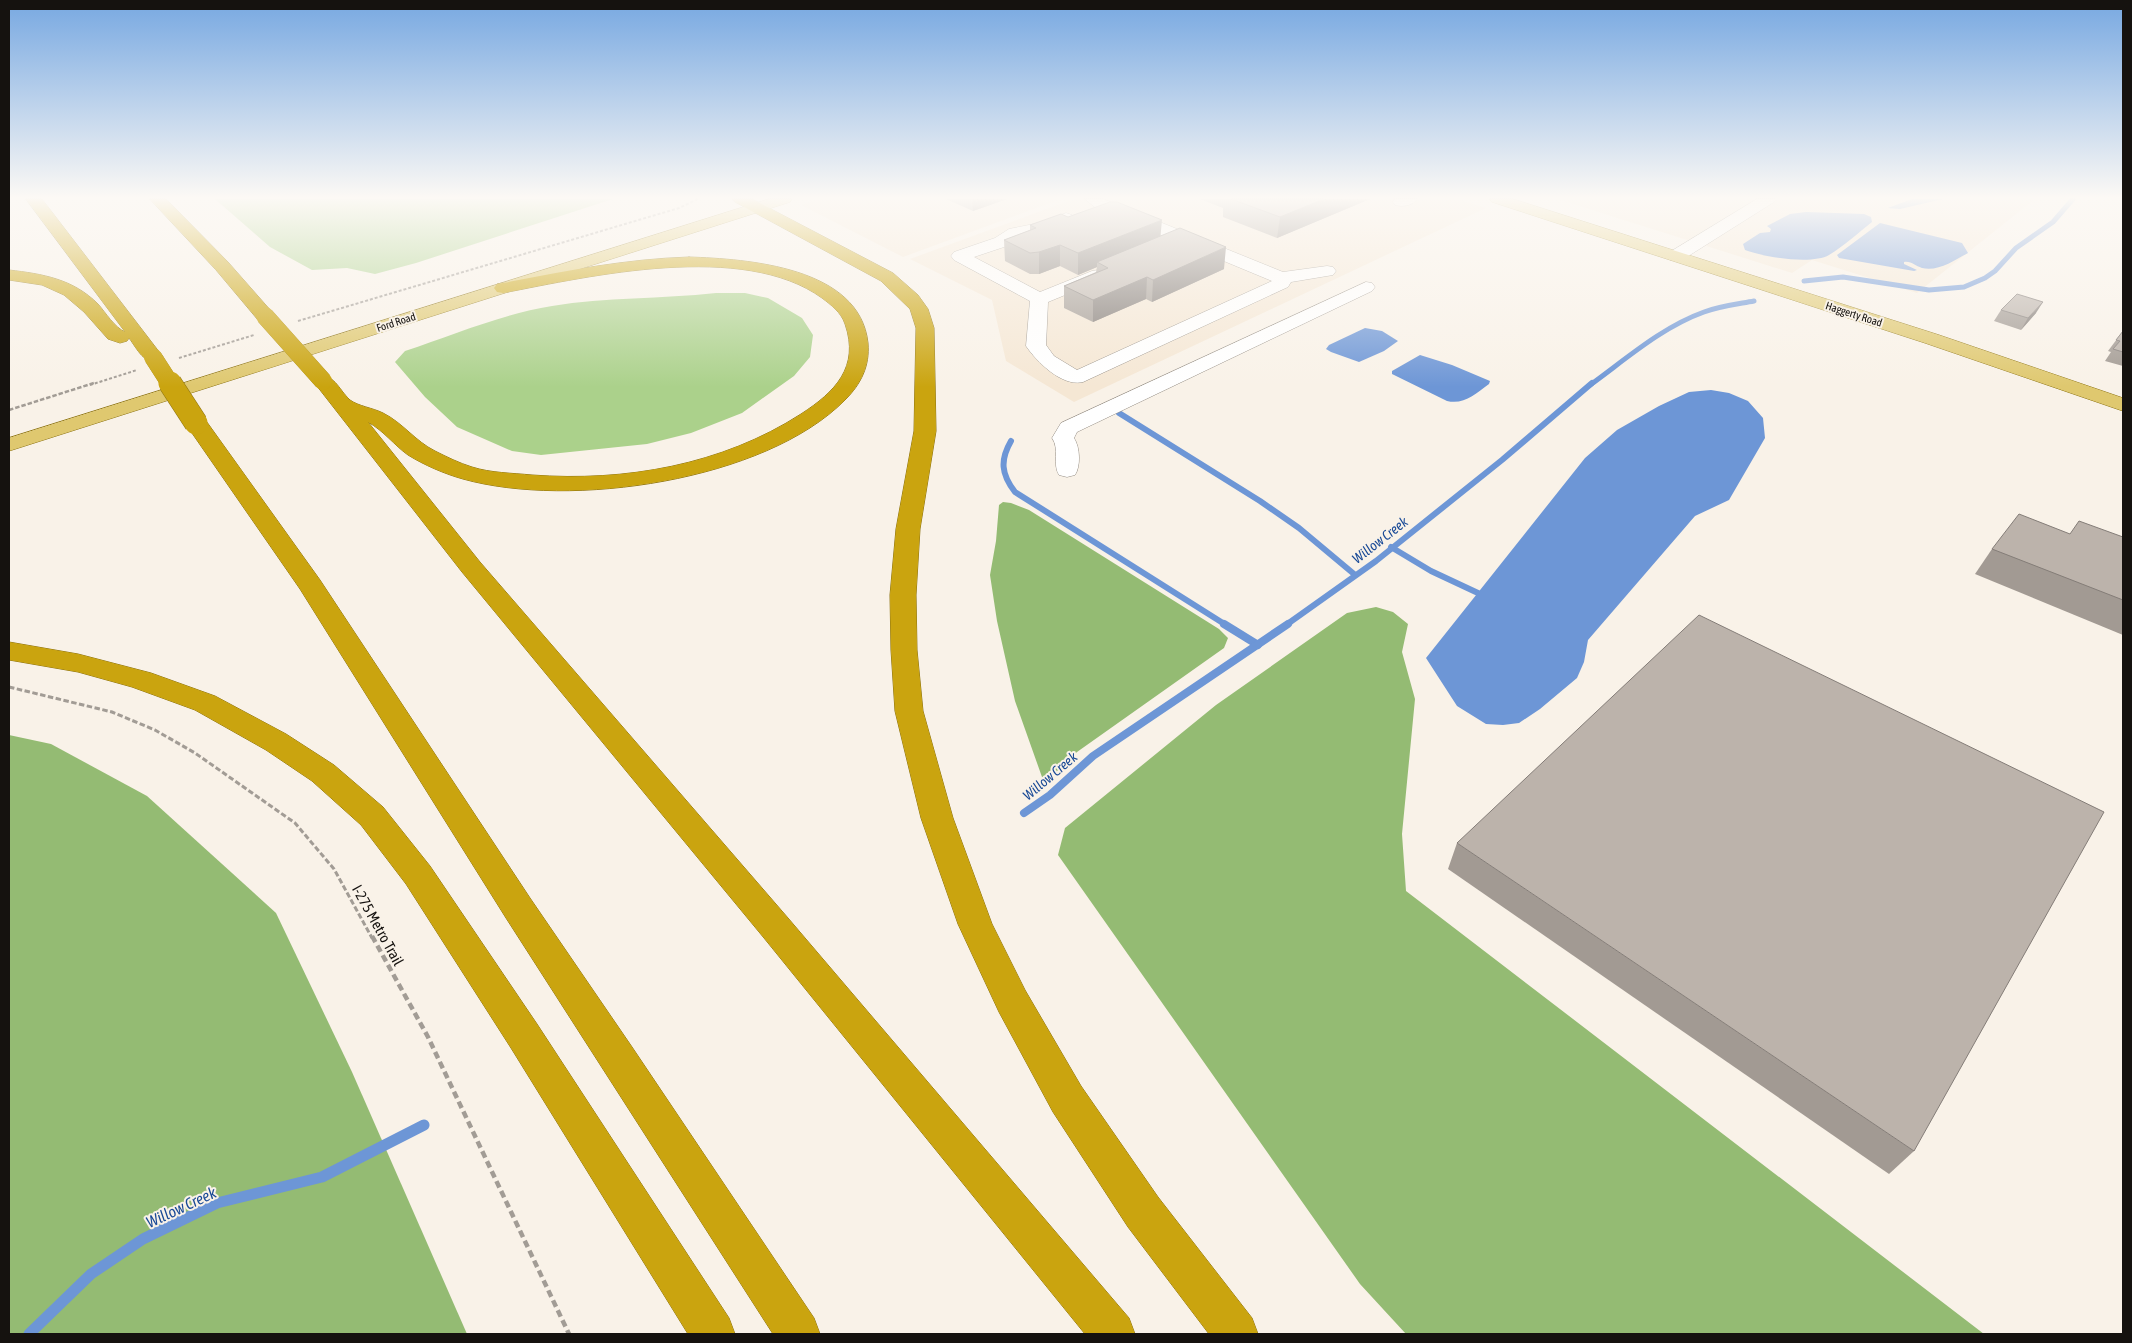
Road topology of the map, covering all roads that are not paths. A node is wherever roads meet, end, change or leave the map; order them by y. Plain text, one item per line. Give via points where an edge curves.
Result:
1 (78, 262) edge
2 (218, 262) edge
3 (547, 262) edge
4 (576, 262) edge
5 (662, 262) edge
6 (684, 262) edge
7 (858, 262) edge
8 (970, 262) edge
9 (1241, 262) edge
10 (1693, 262) edge
11 (1112, 269) edge
12 (1327, 270) dead end
13 (9, 275) edge
14 (1282, 278) junction
15 (1366, 287) dead end
16 (503, 288) junction
17 (1039, 299) junction
18 (144, 357) junction
19 (344, 405) junction
20 (2123, 405) edge
21 (9, 427) edge
22 (9, 445) edge
23 (1067, 470) dead end
24 (9, 651) edge
25 (713, 1334) edge
26 (798, 1334) edge
27 (1113, 1334) edge
28 (1236, 1334) edge

1 - 18 highway
2 - 19 highway, bridge via 262,325 323,381
3 - 21 main road, Ford Road
4 - 16 main road, Ford Road
5 - 16 highway
6 - 19 highway via 732,264 792,276 817,286 839,301 852,317 859,353 851,381 814,415 783,434 745,451 698,467 592,484 530,482 467,473 417,450 383,421
7 - 28 highway via 905,290 919,309 925,328 925,430 908,529 903,595 904,650 909,711 937,818 975,924 1012,1001 1068,1098 1143,1212
8 - 17 lane
9 - 14 lane
10 - 20 main road, Haggerty Road
11 - 17 lane
12 - 14 lane
13 - 18 highway via 38,279 69,289 90,306 115,335
14 - 17 lane via 1282,283 1076,378 1047,360 1036,346
15 - 23 lane via 1070,428 1063,438 1067,444
16 - 22 main road, Ford Road
18 - 26 highway, bridge via 196,423 311,586
19 - 27 highway via 472,568
24 - 25 highway via 78,663 140,680 205,704 276,742 324,773 372,816 418,875

